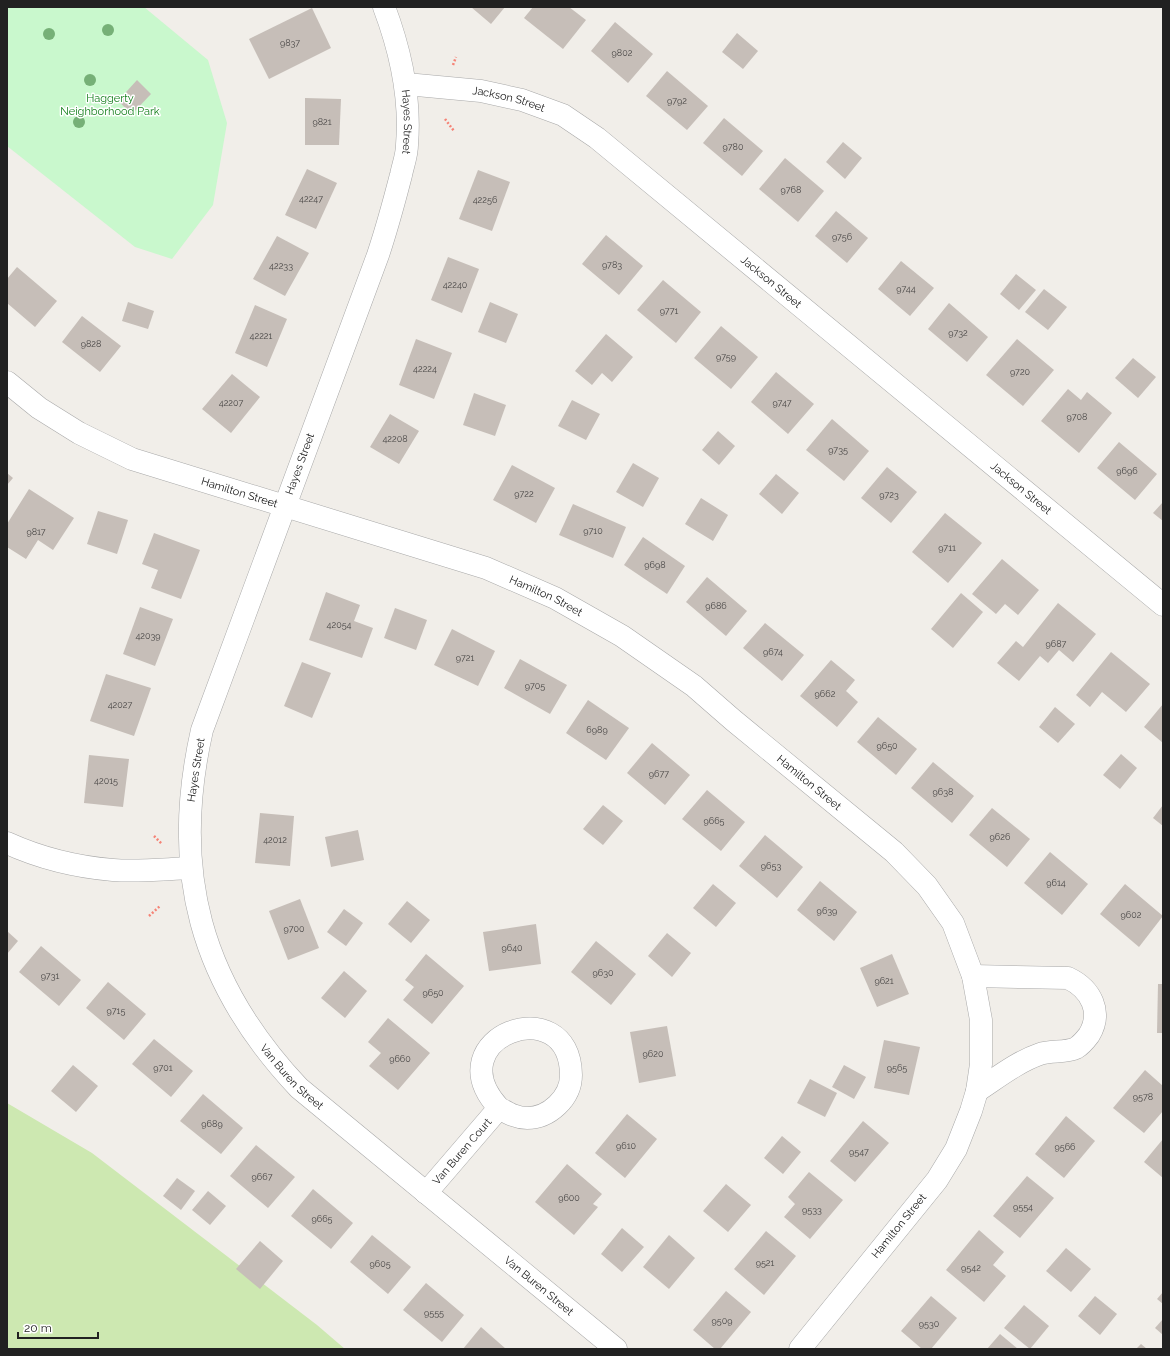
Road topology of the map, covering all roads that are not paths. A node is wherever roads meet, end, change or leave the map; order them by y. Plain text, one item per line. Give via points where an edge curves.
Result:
1 (384, 7) edge
2 (406, 84) junction
3 (7, 382) edge
4 (284, 506) junction
5 (1163, 605) edge
6 (7, 843) edge
7 (190, 868) junction
8 (973, 976) junction
9 (977, 1091) junction
10 (498, 1108) junction
11 (426, 1193) junction
12 (616, 1349) edge
13 (800, 1349) edge

1 - 2 street via 397,41
2 - 4 street, Hayes Street via 409,116 407,147 392,215
2 - 5 street, Jackson Street via 481,91 522,100 562,115 597,138
3 - 4 street, Hamilton Street via 39,408 79,433 132,458
4 - 7 street, Hayes Street via 202,730 190,795
4 - 8 street, Hamilton Street via 486,568 555,598 663,663 894,852 926,886 953,923
6 - 7 street via 67,864 114,870
7 - 11 street, Van Buren Street via 198,915 211,953 234,1004 259,1041 304,1093
8 - 9 street, Hamilton Street via 981,1020 981,1064
8 - 9 street via 1068,978 1089,993 1096,1015 1094,1027 1076,1048 1042,1054 1024,1061
9 - 13 street, Hamilton Street via 956,1149 937,1180
10 - 10 street, Van Buren Court via 512,1116 528,1118 543,1115 556,1107 566,1095 571,1080 571,1064 566,1050 555,1038 543,1031 529,1028 502,1035 492,1045 484,1057 482,1071 486,1092
10 - 11 street, Van Buren Court
11 - 12 street, Van Buren Street

